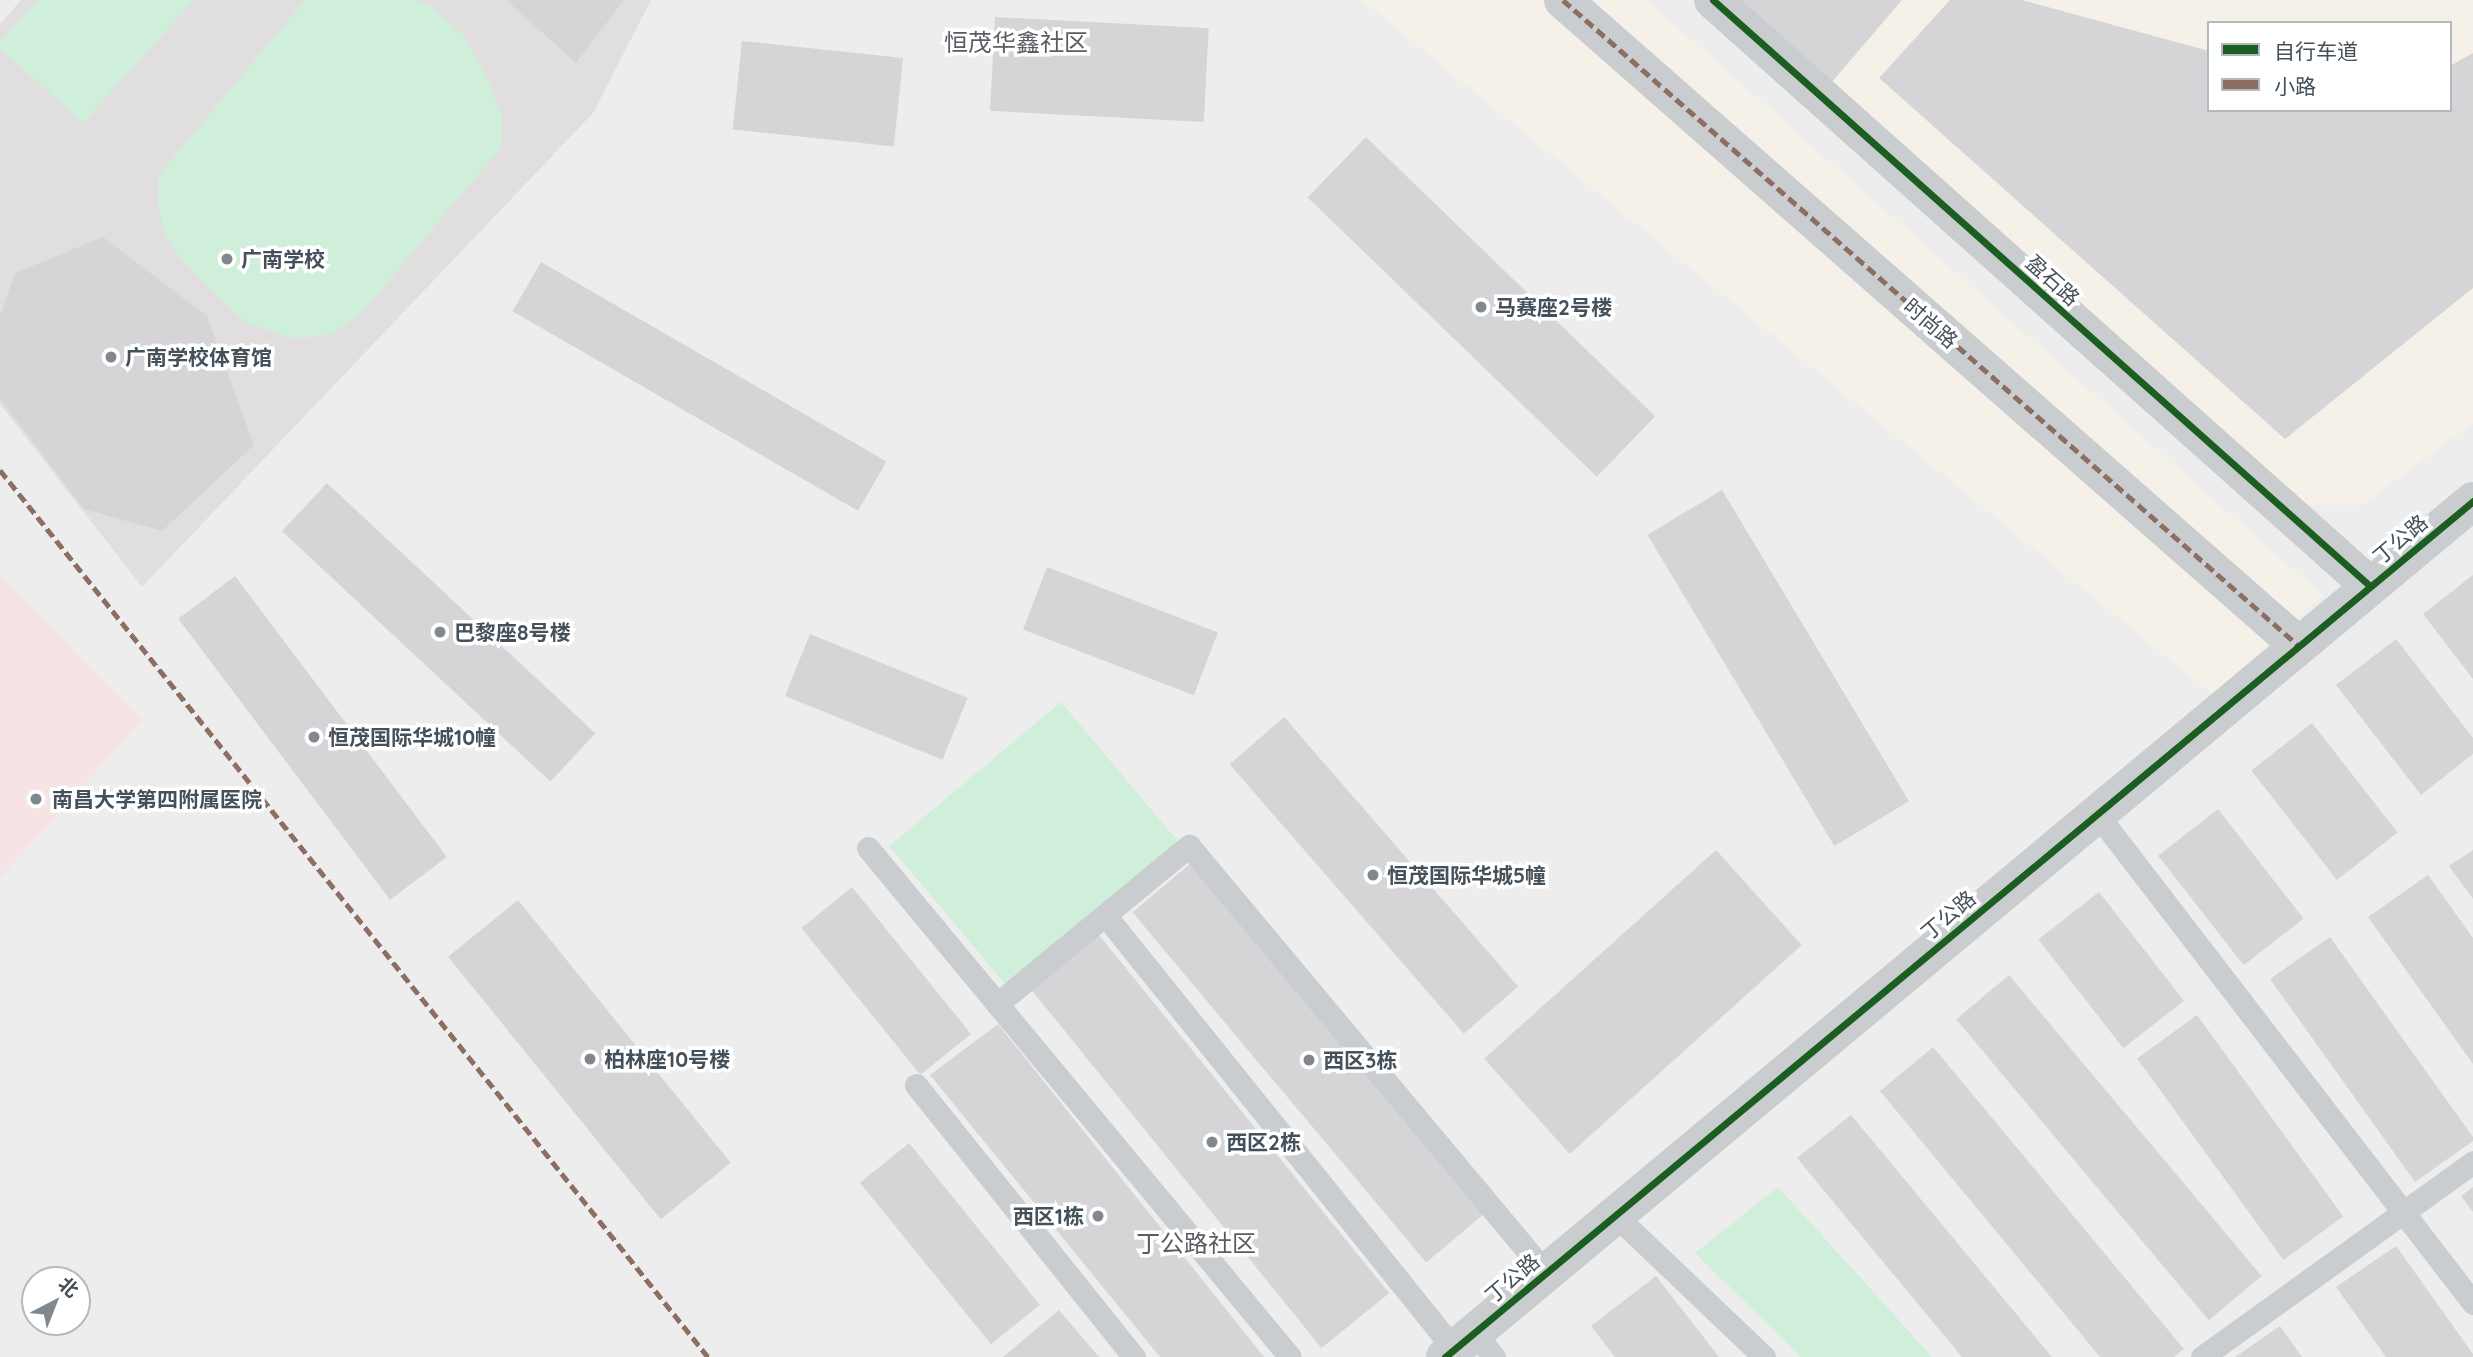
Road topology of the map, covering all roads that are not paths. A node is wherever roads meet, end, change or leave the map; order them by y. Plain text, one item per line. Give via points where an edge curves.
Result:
1 (1563, 0) edge
2 (1713, 0) edge
3 (2473, 500) edge
4 (2370, 586) junction
5 (2299, 646) junction
6 (2097, 814) junction
7 (868, 848) dead end
8 (1105, 915) junction
9 (997, 1004) junction
10 (916, 1085) dead end
11 (2473, 1162) edge
12 (2402, 1211) junction
13 (1615, 1215) junction
14 (1546, 1273) junction
15 (2473, 1303) edge
16 (1467, 1349) edge
17 (1134, 1357) edge
18 (1290, 1357) edge
19 (1764, 1357) edge
20 (2202, 1357) edge

1 - 5 street, 时尚路
2 - 4 street, 盈石路
3 - 4 street, 丁公路
4 - 5 street, 丁公路
5 - 6 street, 丁公路
6 - 12 lane
6 - 13 street, 丁公路
7 - 9 lane
8 - 9 lane
8 - 14 lane via 1189,845
8 - 16 lane
9 - 18 lane
10 - 17 lane
11 - 12 lane
12 - 15 lane
12 - 20 lane
13 - 14 street, 丁公路
13 - 19 lane
14 - 16 street, 丁公路

